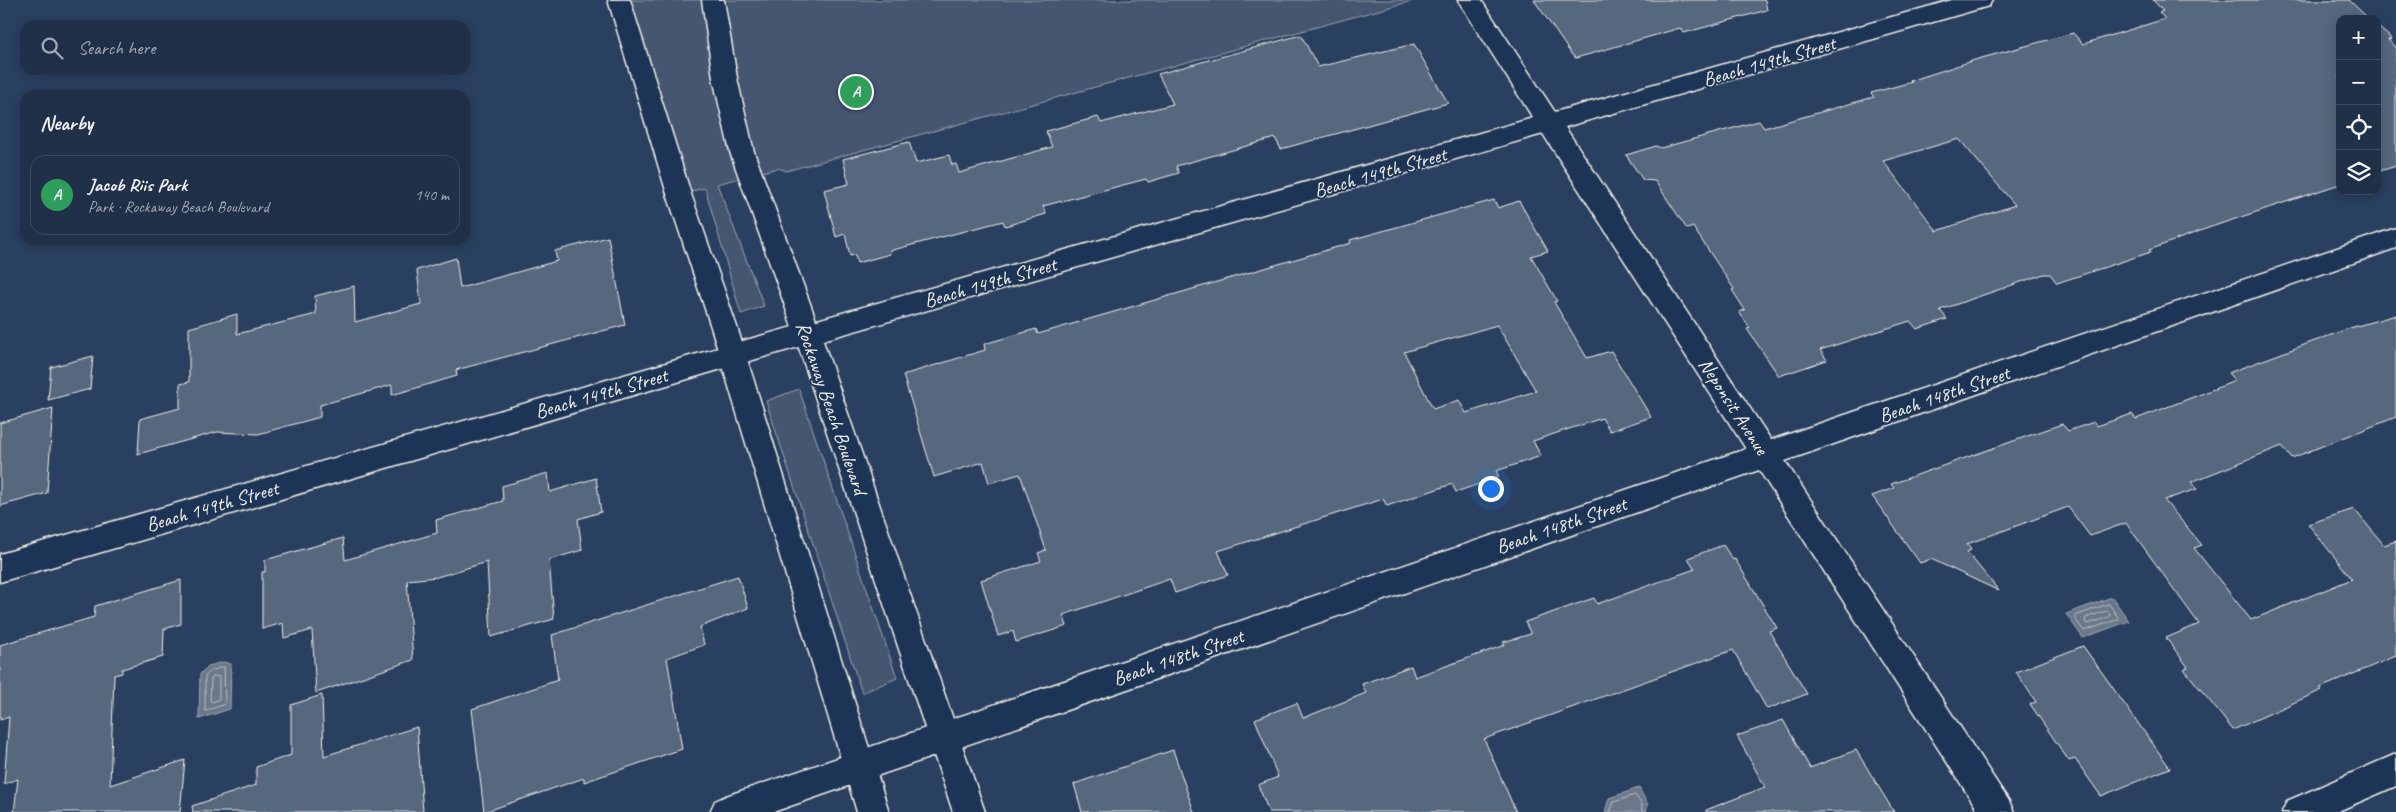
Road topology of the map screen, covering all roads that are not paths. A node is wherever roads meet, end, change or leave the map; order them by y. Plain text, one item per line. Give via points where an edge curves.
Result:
1 (619, 0) edge
2 (714, 0) edge
3 (1469, 0) edge
4 (1981, 0) edge
5 (1550, 124) junction
6 (2396, 238) edge
7 (806, 334) junction
8 (732, 355) junction
9 (1766, 455) junction
10 (0, 568) edge
11 (943, 737) junction
12 (858, 766) junction
13 (2396, 770) edge
14 (726, 812) edge
15 (874, 812) edge
16 (969, 812) edge
17 (1998, 812) edge
18 (2298, 812) edge

1 - 8 street
2 - 7 street, Rockaway Beach Boulevard via 718,43 732,117
3 - 5 street, Neponsit Avenue
4 - 5 street, Beach 149th Street
5 - 7 street, Beach 149th Street
5 - 9 street, Neponsit Avenue
6 - 9 street, Beach 148th Street
7 - 8 street, Beach 149th Street
7 - 11 street, Rockaway Beach Boulevard
8 - 10 street, Beach 149th Street
8 - 12 street
9 - 11 street, Beach 148th Street
9 - 17 street, Neponsit Avenue
11 - 12 street, Beach 148th Street
11 - 16 street, Rockaway Beach Boulevard
12 - 14 street, Beach 148th Street
12 - 15 street
13 - 18 street

